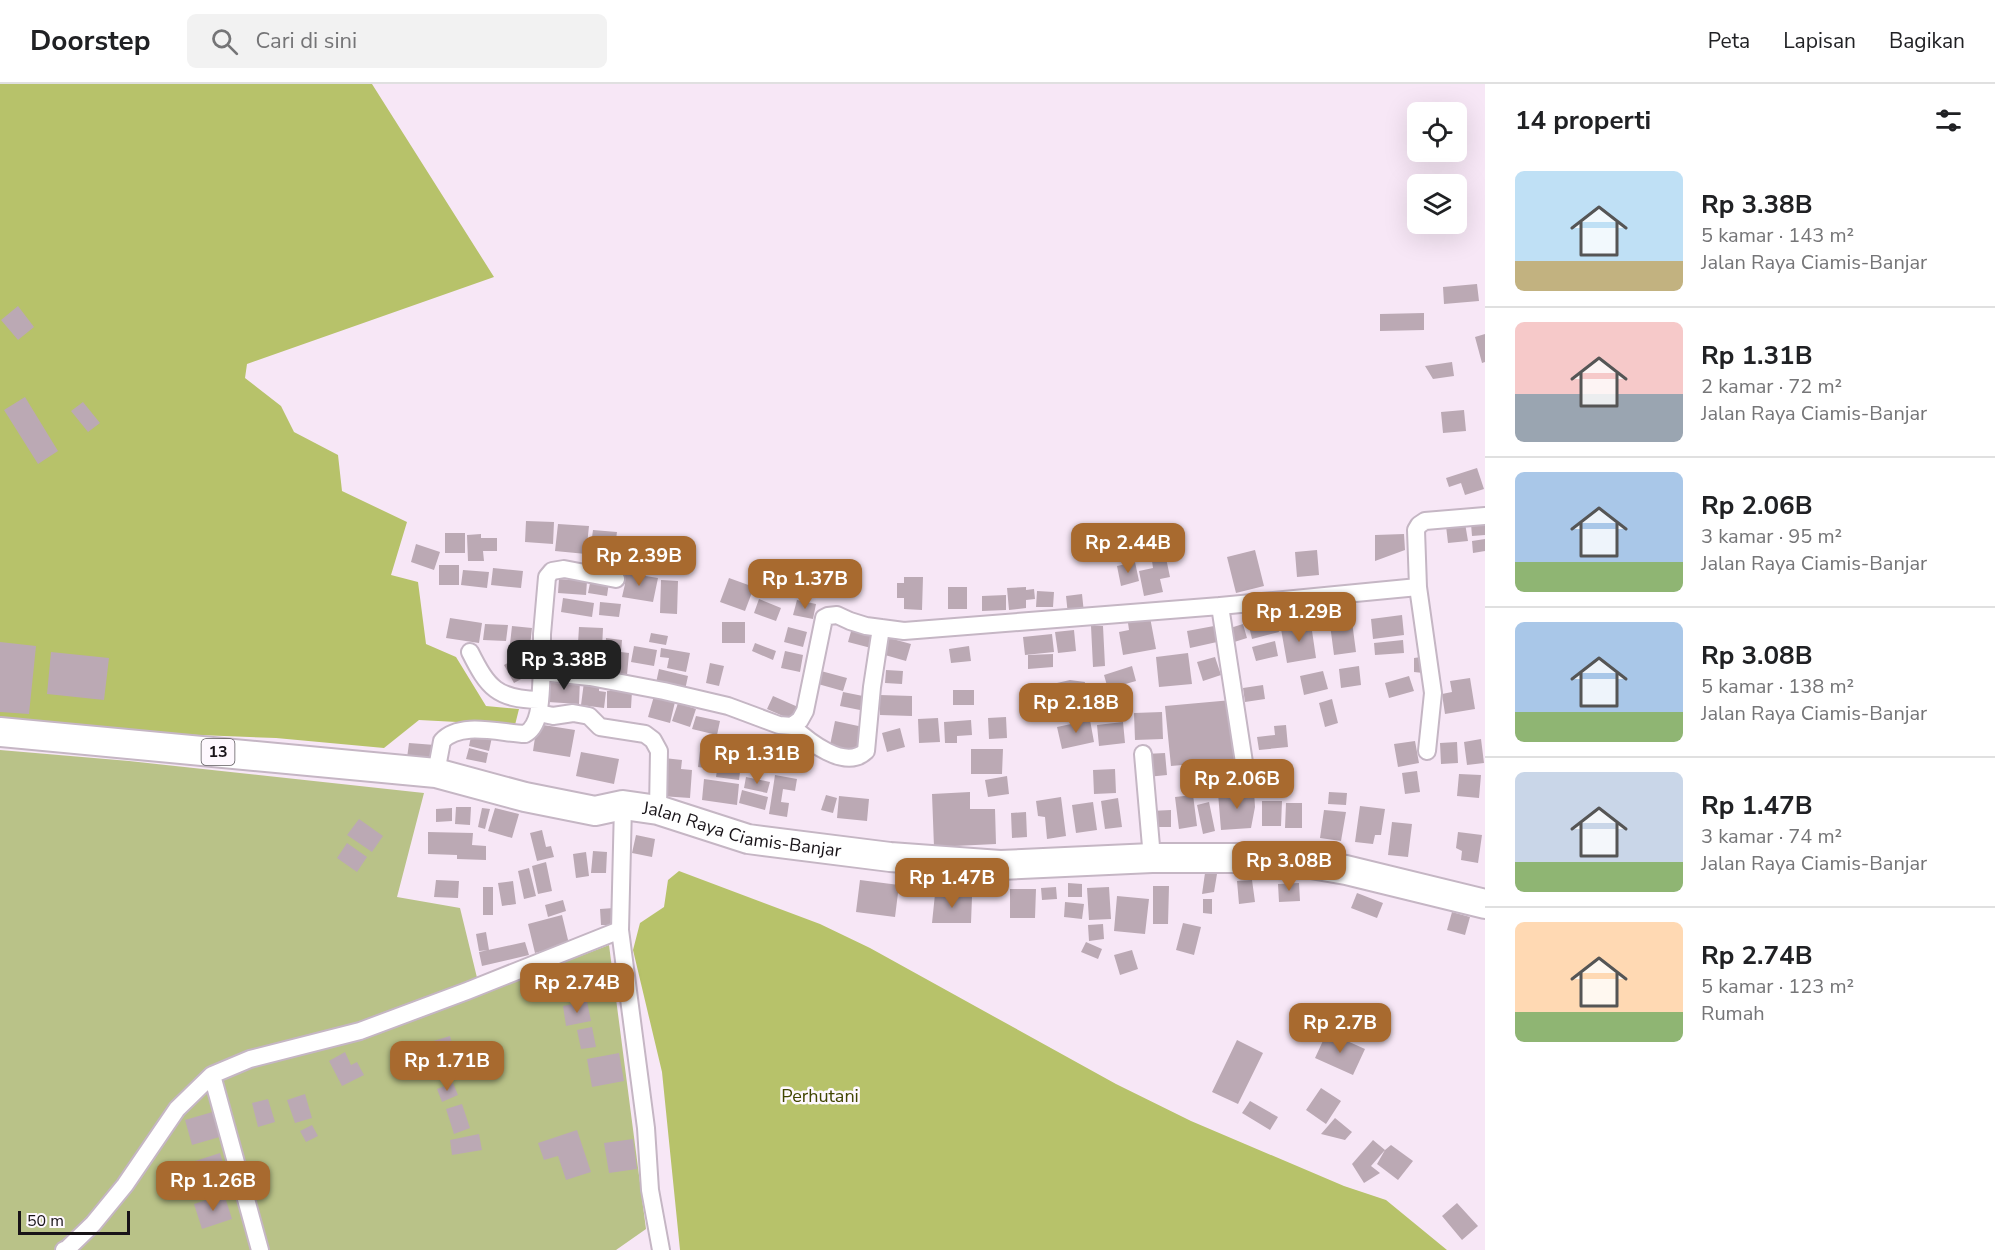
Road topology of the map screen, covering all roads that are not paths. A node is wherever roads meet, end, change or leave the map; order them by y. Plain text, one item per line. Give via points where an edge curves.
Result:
1 (1485, 516) edge
2 (616, 579) dead end
3 (1418, 587) junction
4 (1220, 606) junction
5 (881, 628) junction
6 (470, 652) dead end
7 (542, 672) junction
8 (539, 706) junction
9 (792, 726) junction
10 (0, 732) edge
11 (1427, 751) dead end
12 (1143, 754) dead end
13 (436, 773) junction
14 (1247, 782) dead end
15 (623, 805) junction
16 (658, 810) junction
17 (1152, 858) junction
18 (1485, 904) edge
19 (620, 930) junction
20 (212, 1076) junction
21 (64, 1250) edge
22 (260, 1250) edge
23 (661, 1250) edge

1 - 3 street via 1425,521 1419,525
2 - 7 street via 564,569 547,577
3 - 4 street
3 - 11 street via 1433,693
4 - 5 street via 904,631
4 - 14 street
5 - 9 street via 837,615 824,618 805,711
5 - 9 street via 866,752 855,758 819,749
6 - 8 street via 494,689
7 - 8 street
7 - 9 street via 664,691
8 - 13 street via 536,723 525,734 479,728 450,734 442,741
8 - 16 street via 553,716 585,715 600,727 645,734 653,740 659,751
10 - 13 highway, Jalan Raya Ciamis-Banjar / 13
12 - 17 street
13 - 15 highway, Jalan Raya Ciamis-Banjar / 13 via 595,811
15 - 16 highway, Jalan Raya Ciamis-Banjar / 13
15 - 19 street
16 - 17 highway, Jalan Raya Ciamis-Banjar / 13 via 748,839 890,857 1000,865
17 - 18 highway, Jalan Raya Ciamis-Banjar / 13 via 1300,862
19 - 20 street via 360,1031 250,1059
19 - 23 street via 646,1128 650,1190
20 - 21 street via 177,1109 93,1224
20 - 22 street

